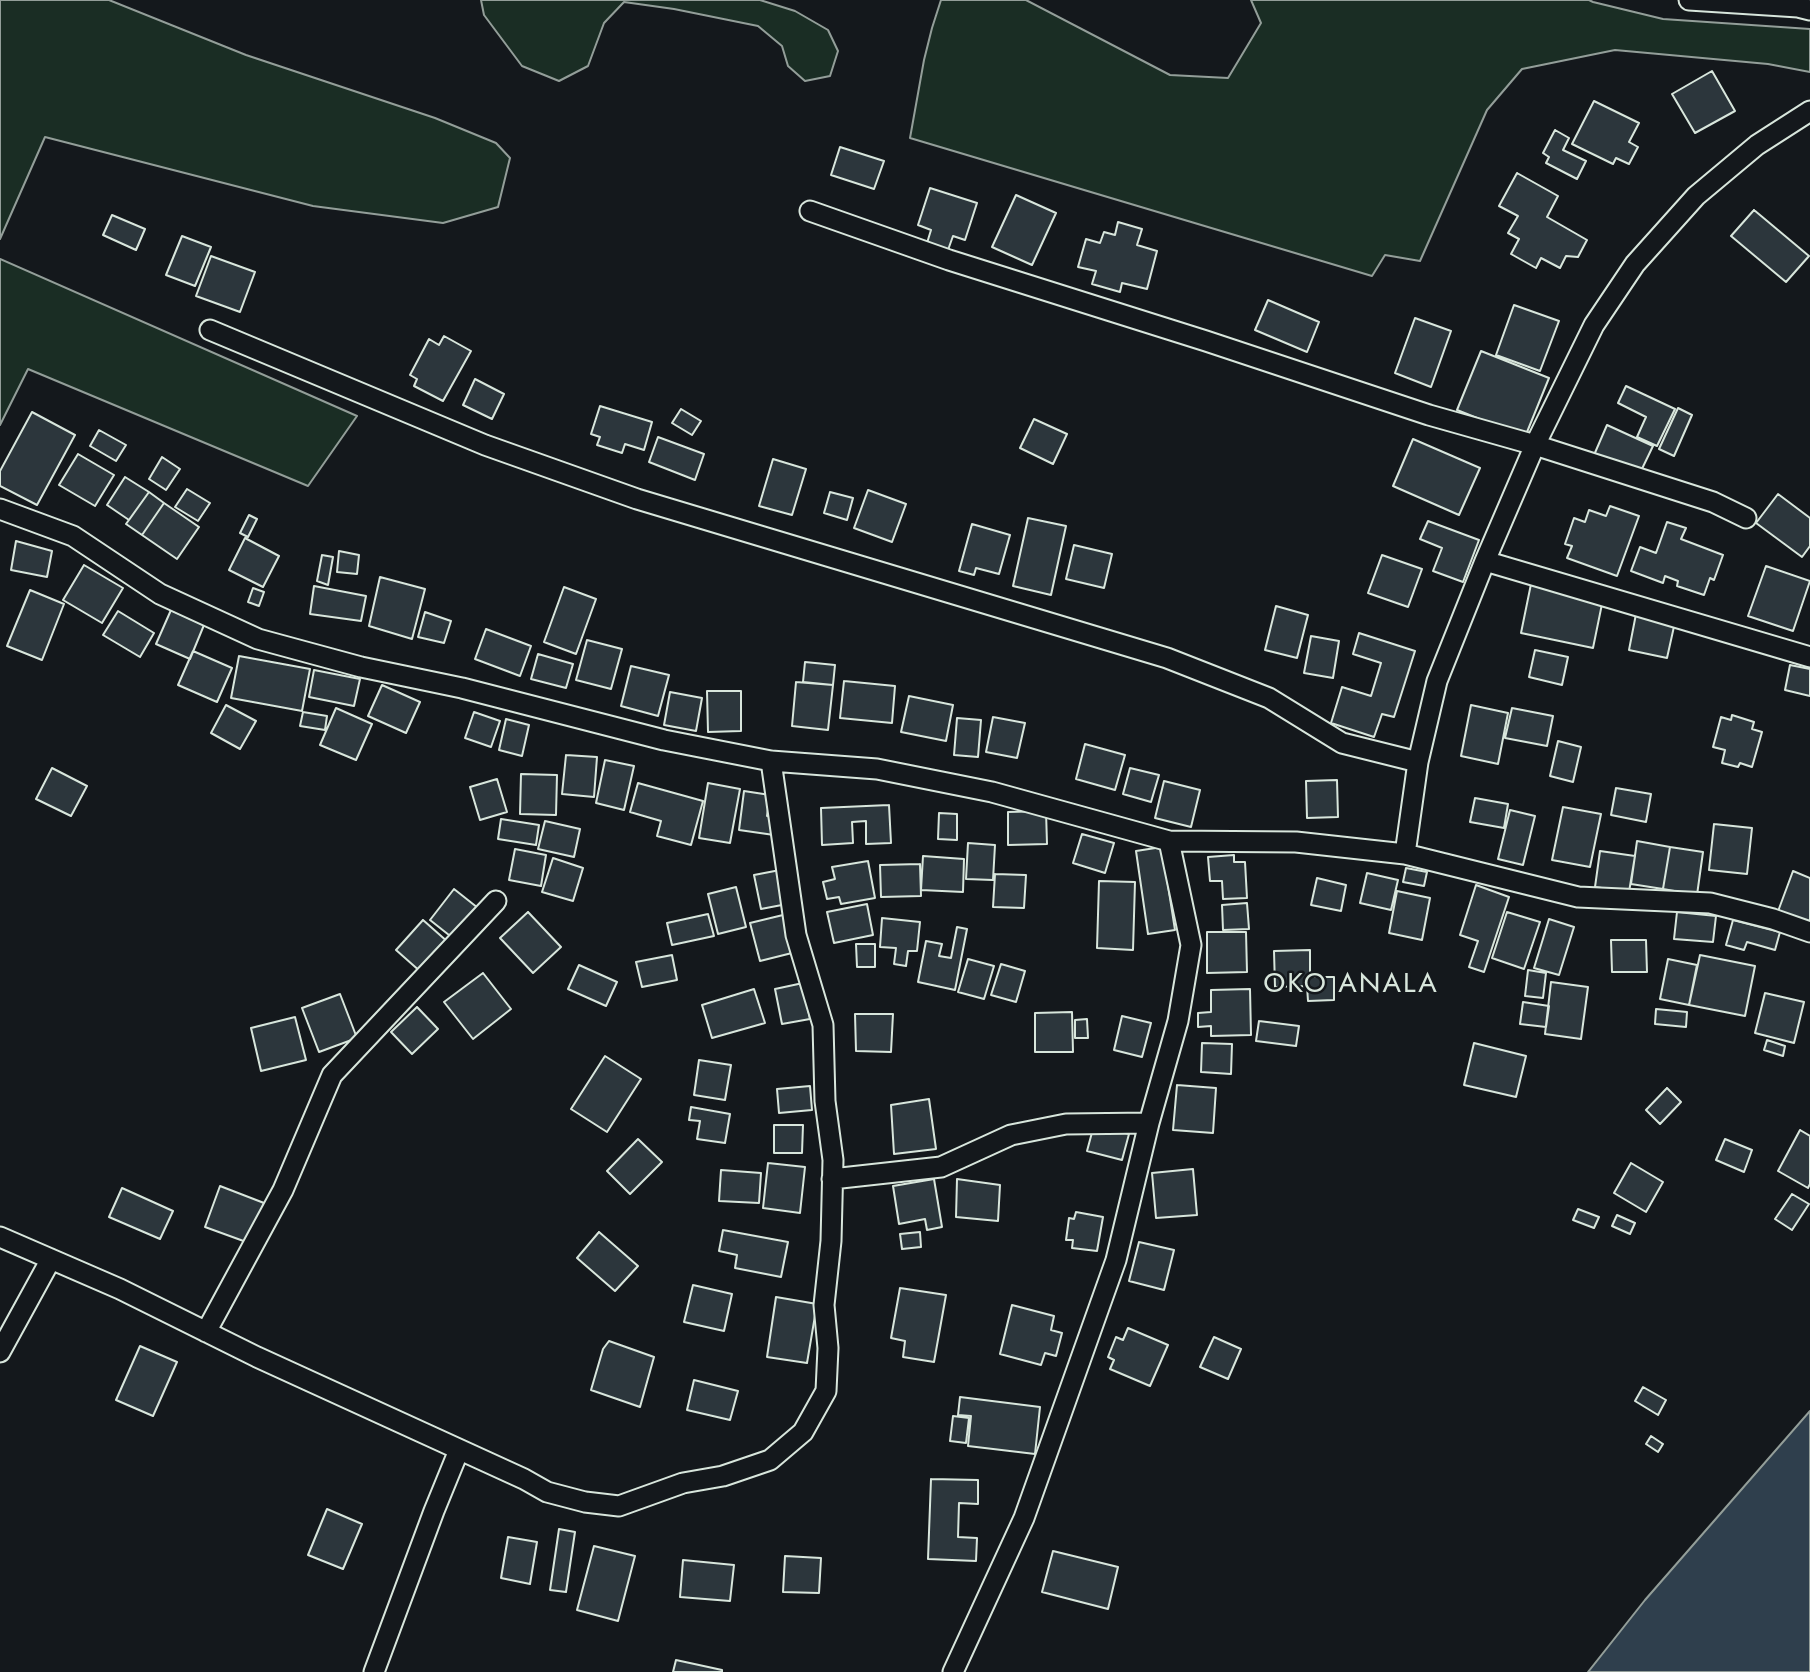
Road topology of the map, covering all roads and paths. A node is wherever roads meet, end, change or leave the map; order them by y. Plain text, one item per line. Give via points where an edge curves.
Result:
1 (1689, 0) edge
2 (1810, 10) edge
3 (1810, 111) edge
4 (810, 211) dead end
5 (210, 330) dead end
6 (1535, 445) junction
7 (0, 509) edge
8 (1746, 518) dead end
9 (1485, 561) junction
10 (1810, 657) edge
11 (771, 761) junction
12 (1418, 762) junction
13 (1169, 841) junction
14 (1405, 854) junction
15 (496, 901) dead end
16 (1810, 932) edge
17 (1149, 1123) junction
18 (832, 1179) junction
19 (0, 1237) edge
20 (51, 1259) junction
21 (206, 1332) junction
22 (0, 1352) edge
23 (459, 1450) junction
24 (374, 1672) edge
25 (953, 1672) edge

1 - 2 street
3 - 6 street via 1757,145 1696,196 1634,264 1594,326
4 - 6 street via 1429,415
5 - 12 street via 498,450 637,499 1167,658 1269,698 1342,743
6 - 8 street via 1713,502
6 - 9 street
7 - 11 street via 73,536 160,594 258,639 664,740
9 - 10 street
9 - 12 street via 1437,681
11 - 13 street via 890,771 992,792
11 - 18 street via 796,934 823,1025
12 - 14 street
13 - 14 street via 1296,842
13 - 17 street via 1191,945 1178,1021
14 - 16 street via 1578,897 1710,903
15 - 21 street via 332,1075 283,1190
17 - 18 street via 1066,1124 1011,1135 941,1167
17 - 25 street via 1116,1260 1024,1518
18 - 23 street via 824,1305 826,1391 803,1432 770,1460 619,1506 547,1492
19 - 20 street
20 - 21 street
20 - 22 street
21 - 23 street
23 - 24 street

